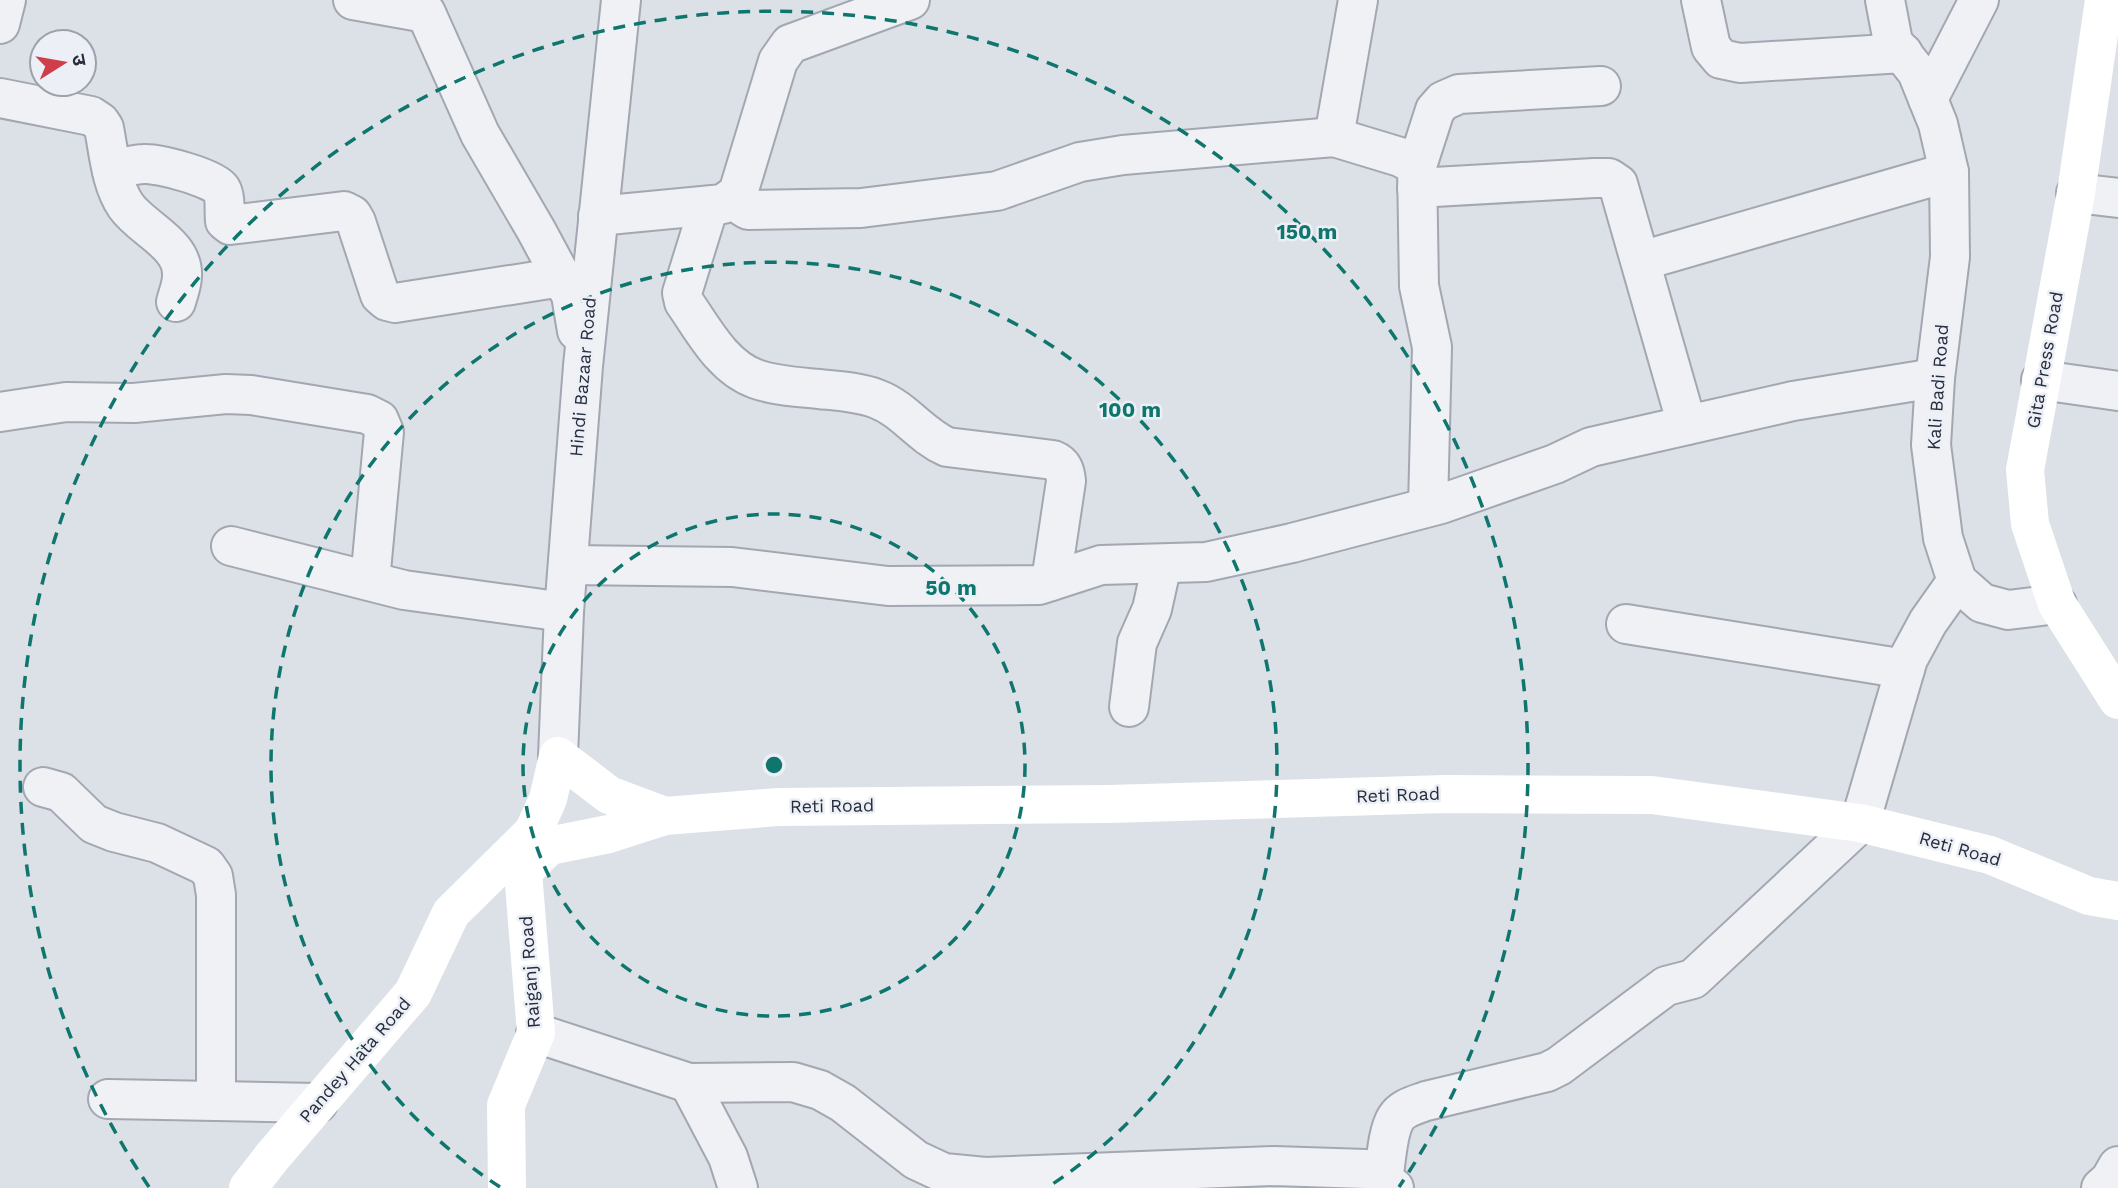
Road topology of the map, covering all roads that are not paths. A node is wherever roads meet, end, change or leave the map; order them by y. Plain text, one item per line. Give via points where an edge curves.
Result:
1 (6, 0) edge
2 (352, 0) edge
3 (621, 0) edge
4 (910, 0) edge
5 (1358, 0) edge
6 (1700, 0) edge
7 (1885, 0) edge
8 (1979, 0) edge
9 (2104, 0) edge
10 (426, 7) edge
11 (845, 12) edge
12 (0, 24) edge
13 (1903, 52) junction
14 (1601, 86) dead end
15 (0, 98) edge
16 (1933, 112) junction
17 (1334, 136) junction
18 (112, 170) junction
19 (1949, 172) junction
20 (1417, 177) junction
21 (2077, 193) junction
22 (2118, 198) edge
23 (721, 203) junction
24 (598, 216) junction
25 (1641, 261) junction
26 (562, 278) junction
27 (176, 302) dead end
28 (583, 366) junction
29 (1935, 378) junction
30 (2041, 380) junction
31 (2118, 391) edge
32 (0, 412) edge
33 (1687, 425) junction
34 (1428, 508) junction
35 (231, 545) dead end
36 (1162, 564) junction
37 (569, 565) junction
38 (370, 581) junction
39 (1051, 581) junction
40 (1957, 581) junction
41 (2057, 604) junction
42 (564, 612) junction
43 (1626, 624) dead end
44 (1905, 670) junction
45 (2118, 700) edge
46 (1129, 707) dead end
47 (558, 756) junction
48 (43, 787) dead end
49 (665, 816) junction
50 (1860, 822) junction
51 (541, 839) junction
52 (2118, 901) edge
53 (536, 1033) junction
54 (689, 1083) junction
55 (108, 1099) dead end
56 (216, 1101) junction
57 (318, 1103) junction
58 (2118, 1166) edge
59 (1273, 1177) edge
60 (1388, 1184) edge
61 (248, 1188) edge
62 (507, 1188) edge
63 (738, 1188) edge
64 (2101, 1188) edge

1 - 12 street
2 - 10 street
3 - 24 street, Hindi Bazaar Road
4 - 11 street
5 - 17 street
6 - 13 street via 1711,47 1721,59 1740,63
7 - 13 street, Kali Badi Road via 1893,42
8 - 16 street
9 - 21 main road, Gita Press Road
10 - 26 street via 480,134
11 - 23 street via 782,53 738,193
13 - 16 street, Kali Badi Road via 1917,72
14 - 20 street via 1459,94 1443,101 1435,110
15 - 18 street via 92,116 104,128
16 - 19 street, Kali Badi Road
17 - 20 street via 1401,157
17 - 23 street via 1123,155 1080,162 997,191 861,208 748,210
18 - 26 street via 155,164 210,180 223,193 225,221 230,225 344,211 356,222 380,295 395,303
18 - 27 street via 128,209 181,262
19 - 25 street
19 - 29 street, Kali Badi Road via 1950,257
20 - 25 street via 1609,178 1618,184
20 - 34 street via 1419,286 1432,347
21 - 22 street
21 - 30 main road, Gita Press Road
23 - 24 street
23 - 39 street via 682,293 715,348 754,378 867,395 891,404 933,441 947,447 1060,463 1066,481
24 - 28 street, Hindi Bazaar Road
25 - 33 street
26 - 28 street via 571,295
28 - 37 street, Hindi Bazaar Road
29 - 33 street via 1793,401
29 - 40 street, Kali Badi Road via 1931,445 1943,538
30 - 31 street
30 - 41 main road, Gita Press Road via 2025,470 2030,524
32 - 38 street via 66,402 134,403 226,394 367,414 379,421 384,432
33 - 34 street via 1591,447
34 - 36 street via 1206,562
35 - 38 street
36 - 39 street via 1101,565
36 - 46 street via 1152,609 1137,643
37 - 39 street via 732,567 888,586 1039,585
37 - 42 street, Hindi Bazaar Road
38 - 42 street
40 - 41 street via 1982,603 2008,610
40 - 44 street via 1923,630
41 - 45 main road, Gita Press Road
42 - 47 street, Hindi Bazaar Road
43 - 44 street
44 - 50 street
47 - 49 main road via 609,795
47 - 51 main road
48 - 56 street via 61,792 94,824 157,843 205,866 213,876
49 - 50 main road, Reti Road via 778,807 1109,804 1445,793 1652,794
49 - 51 main road via 609,834
50 - 52 main road, Reti Road via 1990,855 2089,896
50 - 60 street via 1693,979 1666,986 1559,1066 1426,1101 1396,1116
51 - 53 main road, Raiganj Road via 523,872
51 - 57 main road, Pandey Hata Road via 451,913 413,993
53 - 54 street
53 - 62 main road, Raiganj Road via 506,1105
54 - 59 street via 793,1082 820,1090 916,1160 944,1173 985,1177
54 - 63 street via 728,1157
55 - 56 street
56 - 57 street
57 - 61 main road, Pandey Hata Road
58 - 64 street
59 - 60 street via 1366,1169

